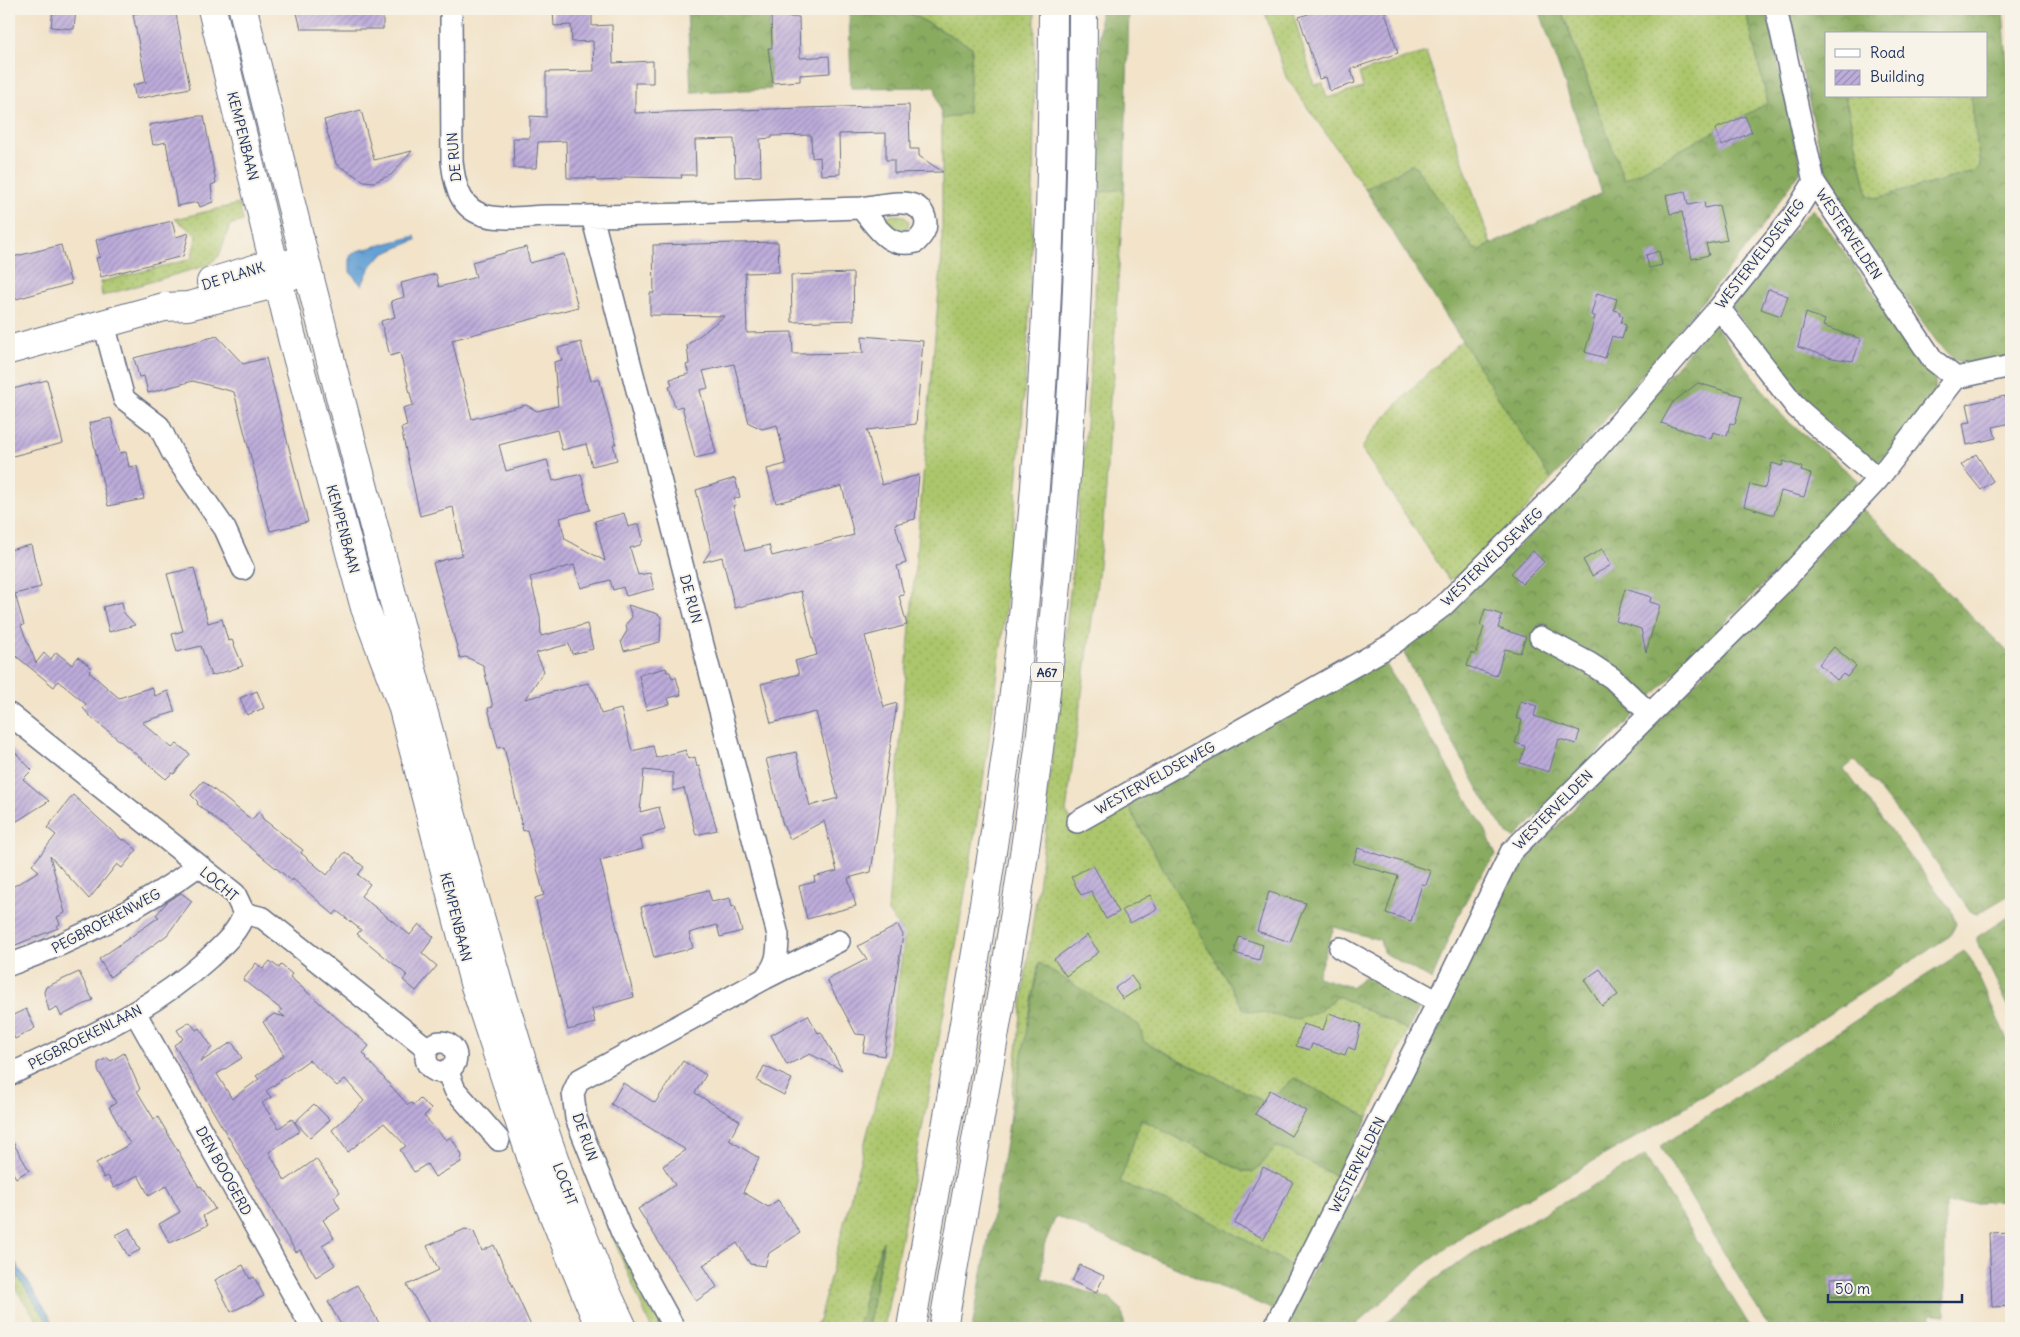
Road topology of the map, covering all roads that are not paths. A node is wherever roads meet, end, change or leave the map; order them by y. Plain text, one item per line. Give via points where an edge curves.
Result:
1 (212, 9) edge
2 (243, 9) edge
3 (451, 9) edge
4 (1053, 9) edge
5 (1083, 9) edge
6 (1776, 9) edge
7 (1814, 182) junction
8 (861, 208) dead end
9 (592, 216) junction
10 (307, 264) junction
11 (276, 273) junction
12 (1719, 308) junction
13 (104, 324) junction
14 (9, 350) edge
15 (2011, 366) edge
16 (1956, 378) junction
17 (1878, 479) junction
18 (243, 568) dead end
19 (1540, 637) dead end
20 (9, 714) edge
21 (1650, 714) junction
22 (1077, 822) dead end
23 (198, 866) junction
24 (244, 913) junction
25 (839, 941) dead end
26 (1340, 948) dead end
27 (9, 965) edge
28 (764, 979) junction
29 (1438, 1002) junction
30 (136, 1014) junction
31 (504, 1040) junction
32 (9, 1075) edge
33 (499, 1140) dead end
34 (312, 1328) edge
35 (600, 1328) edge
36 (623, 1328) edge
37 (674, 1328) edge
38 (911, 1328) edge
39 (943, 1328) edge
40 (1274, 1328) edge

1 - 11 main road, KEMPENBAAN
2 - 10 main road, KEMPENBAAN
3 - 9 street, DE RUN via 452,161 455,185 466,205 478,213 499,216
4 - 38 main road, A67 via 1053,120 1042,390 1015,685 998,815
5 - 39 main road, A67 via 1083,121 1074,391 1045,692 1007,953
6 - 7 street, WESTERVELDEN
7 - 12 street, WESTERVELDSEWEG via 1793,216
7 - 16 street, WESTERVELDEN via 1934,360
8 - 9 street, DE RUN
9 - 28 street, DE RUN via 778,935 778,957
10 - 11 main road, DE PLANK
10 - 31 main road, KEMPENBAAN
11 - 13 main road, DE PLANK via 185,292 164,307
11 - 31 main road, KEMPENBAAN via 364,608 402,705 474,983
12 - 17 street via 1797,408
12 - 22 street, WESTERVELDSEWEG via 1567,483 1443,606 1391,645
13 - 14 main road, DE PLANK
13 - 18 street via 124,399 160,426 172,452 225,529
15 - 16 street
16 - 17 street, WESTERVELDEN
17 - 21 street, WESTERVELDEN via 1780,585
19 - 21 street via 1589,662 1612,678
20 - 23 street, LOCHT
21 - 29 street, WESTERVELDEN via 1511,852
23 - 24 street, LOCHT via 235,894
23 - 27 street, PEGBROEKENWEG via 159,894 66,944
24 - 30 street, PEGBROEKENLAAN via 221,948 184,981
24 - 33 street, LOCHT via 263,918 428,1049 426,1058 430,1067 438,1071 447,1070 455,1090
25 - 28 street, DE RUN
26 - 29 street
28 - 37 street, DE RUN via 579,1080 573,1092 576,1118 622,1233
29 - 40 street, WESTERVELDEN
30 - 32 street, PEGBROEKENLAAN
30 - 34 street, DEN BOOGERD
31 - 35 main road, LOCHT via 537,1175
31 - 36 main road, LOCHT

